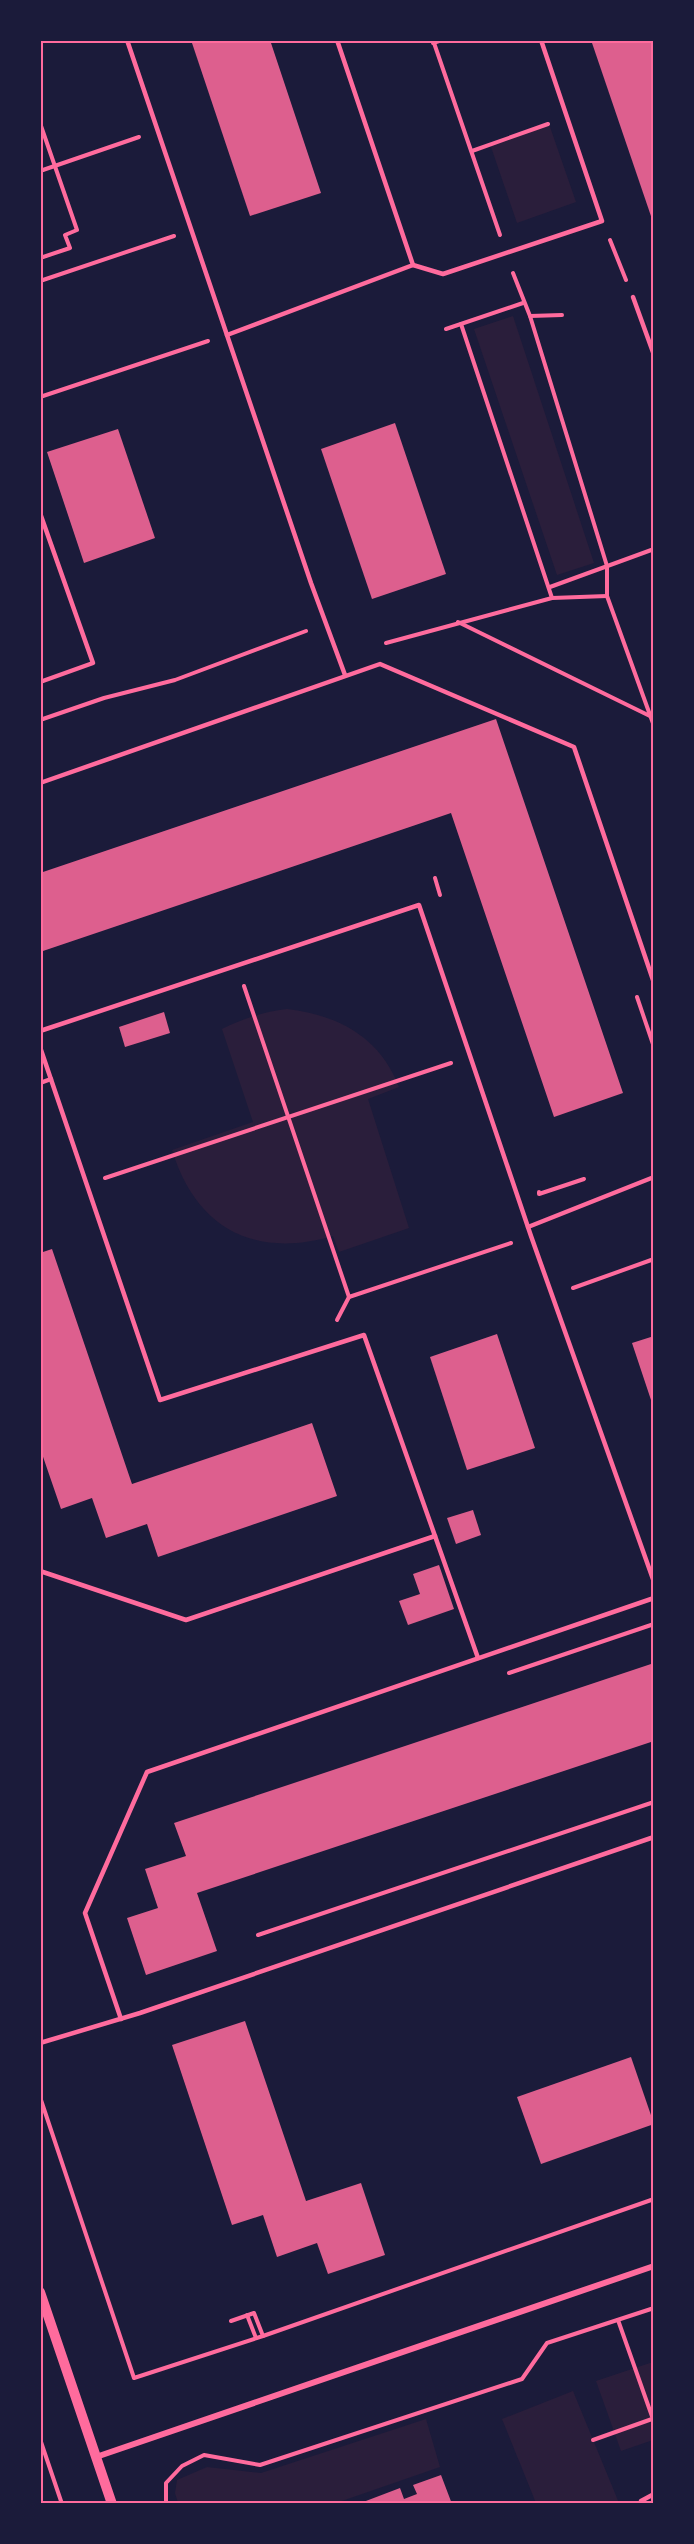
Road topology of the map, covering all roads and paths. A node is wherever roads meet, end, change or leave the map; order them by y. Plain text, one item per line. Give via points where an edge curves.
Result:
1 (127, 40) edge
2 (337, 40) edge
3 (442, 40) edge
4 (541, 40) edge
5 (433, 41) edge
6 (566, 116) junction
7 (40, 123) edge
8 (158, 131) junction
9 (472, 151) junction
10 (55, 166) junction
11 (40, 171) edge
12 (602, 221) junction
13 (192, 230) junction
14 (506, 253) junction
15 (40, 258) edge
16 (413, 265) junction
17 (40, 281) edge
18 (633, 297) joint
19 (523, 303) junction
20 (562, 315) dead end
21 (530, 316) junction
22 (460, 324) junction
23 (446, 329) dead end
24 (227, 335) junction
25 (654, 356) edge
26 (40, 397) edge
27 (40, 513) edge
28 (654, 549) edge
29 (607, 566) junction
30 (550, 587) junction
31 (607, 596) junction
32 (552, 598) junction
33 (458, 622) junction
34 (328, 623) junction
35 (381, 645) dead end
36 (345, 675) junction
37 (40, 682) edge
38 (652, 717) edge
39 (40, 720) edge
40 (654, 726) edge
41 (40, 783) edge
42 (435, 878) dead end
43 (442, 901) dead end
44 (243, 982) dead end
45 (654, 983) edge
46 (40, 1031) edge
47 (40, 1047) edge
48 (471, 1056) junction
49 (51, 1079) junction
50 (40, 1083) edge
51 (288, 1116) junction
52 (114, 1175) dead end
53 (591, 1177) dead end
54 (654, 1177) edge
55 (536, 1183) dead end
56 (528, 1227) junction
57 (531, 1236) junction
58 (654, 1259) edge
59 (576, 1299) dead end
60 (435, 1536) junction
61 (40, 1572) edge
62 (654, 1582) edge
63 (654, 1598) edge
64 (654, 1624) edge
65 (478, 1658) junction
66 (506, 1674) dead end
67 (654, 1802) edge
68 (654, 1837) edge
69 (258, 1935) dead end
70 (121, 2019) junction
71 (40, 2043) edge
72 (40, 2097) edge
73 (654, 2199) edge
74 (654, 2266) edge
75 (40, 2292) edge
76 (654, 2308) edge
77 (247, 2315) junction
78 (618, 2320) junction
79 (231, 2321) dead end
80 (263, 2336) junction
81 (256, 2338) junction
82 (653, 2421) edge
83 (40, 2439) edge
84 (593, 2440) dead end
85 (96, 2457) junction
86 (654, 2493) edge
87 (62, 2504) edge
88 (112, 2504) edge
89 (166, 2504) edge
90 (642, 2504) edge

1 - 8 lane
2 - 16 lane
3 - 5 path
4 - 6 lane
5 - 9 path
6 - 9 path
6 - 12 lane
7 - 10 path
8 - 10 path
8 - 13 lane
9 - 14 path
10 - 11 path
10 - 15 path via 77,230 65,235 70,248
12 - 14 lane
12 - 18 path
13 - 17 path
13 - 24 lane
14 - 16 lane via 443,274
14 - 19 path
16 - 24 lane
18 - 25 lane
19 - 21 path
19 - 22 path
20 - 21 path
21 - 29 path
22 - 23 path
22 - 30 path
24 - 26 path
24 - 34 lane
27 - 37 lane via 93,663
28 - 29 path
29 - 30 path
29 - 31 path
30 - 32 path
31 - 32 path
31 - 38 path
32 - 33 path
33 - 35 path
33 - 38 path
34 - 36 lane
34 - 39 path via 175,680
36 - 41 lane
36 - 45 lane via 380,664 574,747
38 - 40 path
42 - 43 path
44 - 51 path
46 - 48 lane via 419,905
47 - 49 lane
48 - 51 path
48 - 56 lane
49 - 50 lane
49 - 60 lane via 160,1400 364,1335
51 - 52 path
51 - 57 path via 349,1297
53 - 55 path via 539,1194
54 - 56 lane
56 - 57 lane
57 - 62 lane
58 - 59 path via 573,1287
60 - 61 lane via 186,1620
60 - 65 lane
63 - 65 lane
64 - 66 path
65 - 70 lane via 147,1772 85,1913
67 - 69 path
68 - 70 lane
70 - 71 lane
72 - 81 path via 134,2378
73 - 80 path
74 - 85 street
75 - 85 street
76 - 78 path
77 - 79 path
77 - 80 path via 254,2313
77 - 81 path
78 - 82 path
78 - 89 path via 547,2343 522,2379 260,2465 204,2455 182,2466 166,2483
80 - 81 path
82 - 84 path
83 - 87 path
85 - 88 street
86 - 90 lane

